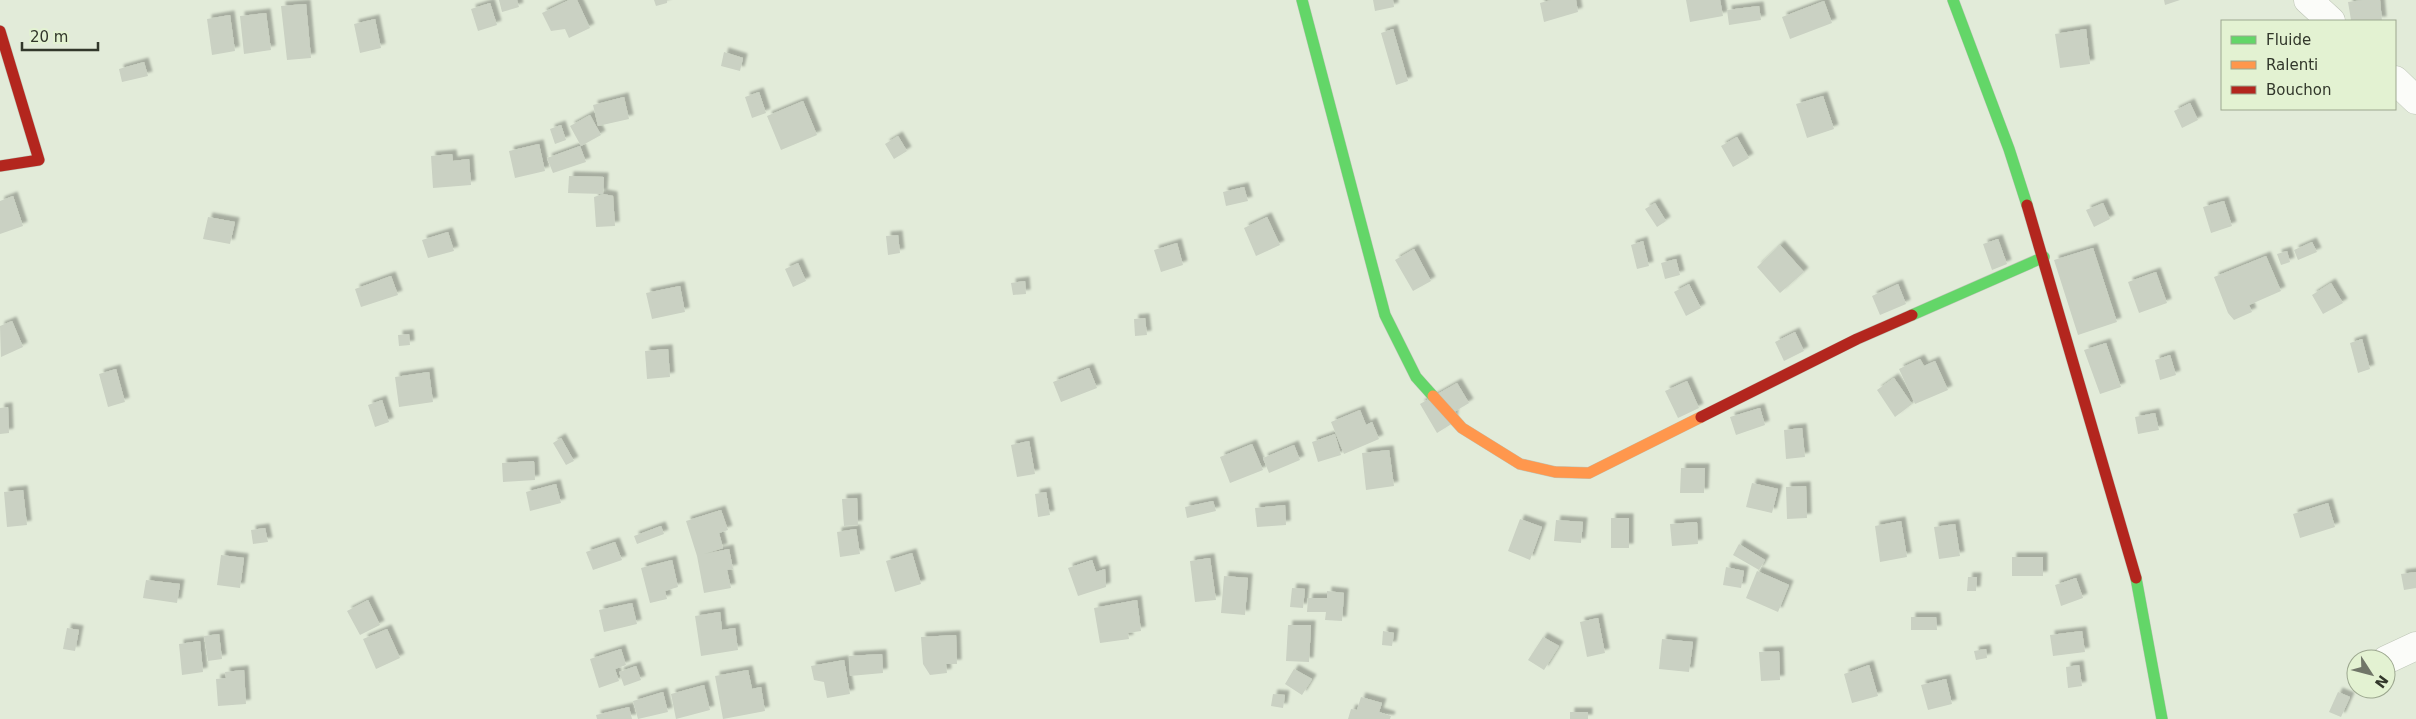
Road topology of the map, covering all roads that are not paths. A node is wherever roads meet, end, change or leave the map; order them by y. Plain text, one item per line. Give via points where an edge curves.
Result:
1 (1302, 0) edge
2 (1953, 0) edge
3 (2308, 0) edge
4 (2330, 20) edge
5 (0, 31) edge
6 (2396, 81) edge
7 (2416, 100) edge
8 (0, 166) edge
9 (2044, 257) junction
10 (2416, 646) edge
11 (2396, 655) edge
12 (2162, 719) edge

1 - 9 street via 1385,316 1416,377 1462,428 1520,464 1555,472 1589,474 1857,339
2 - 9 street via 2009,149
3 - 4 street
5 - 8 street via 39,160
6 - 7 street
9 - 12 street via 2139,590
10 - 11 street

